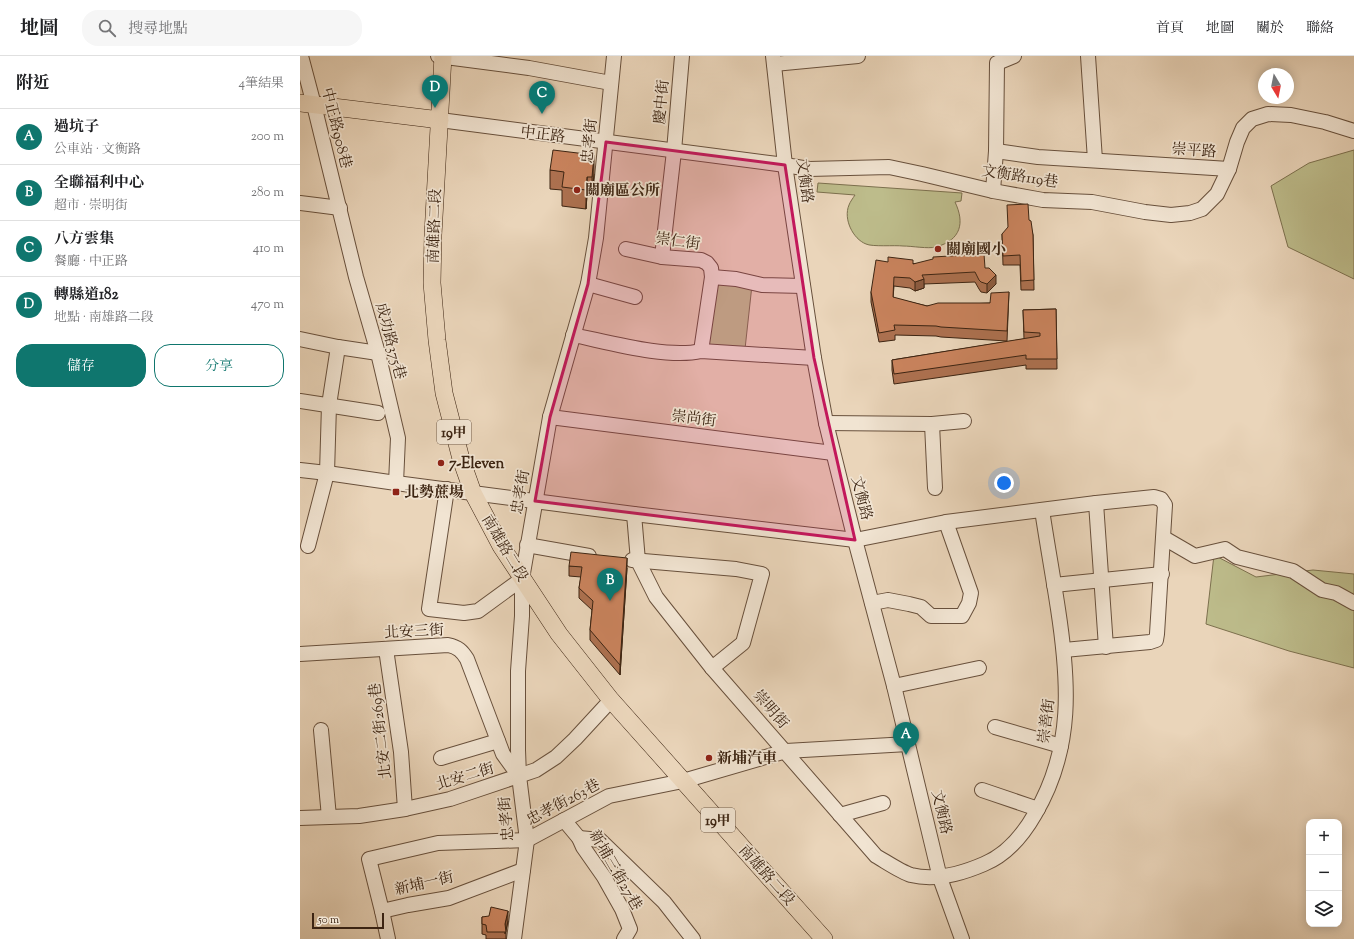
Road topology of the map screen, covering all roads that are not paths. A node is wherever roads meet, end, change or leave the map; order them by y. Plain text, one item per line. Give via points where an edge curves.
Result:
1 (301, 56) edge
2 (442, 56) edge
3 (614, 56) edge
4 (682, 56) edge
5 (858, 56) edge
6 (1014, 56) edge
7 (1088, 56) edge
8 (774, 60) edge
9 (530, 62) edge
10 (611, 83) junction
11 (307, 104) edge
12 (440, 120) junction
13 (1354, 131) edge
14 (606, 142) junction
15 (674, 151) junction
16 (996, 152) junction
17 (1095, 160) junction
18 (785, 165) junction
19 (1229, 169) junction
20 (993, 192) junction
21 (300, 203) edge
22 (340, 208) junction
23 (626, 248) dead end
24 (662, 257) junction
25 (712, 277) junction
26 (588, 284) junction
27 (803, 286) junction
28 (635, 296) dead end
29 (573, 335) junction
30 (300, 339) edge
31 (338, 347) junction
32 (701, 351) junction
33 (378, 353) junction
34 (814, 358) junction
35 (300, 401) edge
36 (329, 405) junction
37 (378, 413) dead end
38 (550, 416) junction
39 (964, 421) dead end
40 (826, 423) junction
41 (932, 424) junction
42 (833, 453) junction
43 (300, 470) edge
44 (327, 473) junction
45 (396, 484) junction
46 (935, 488) dead end
47 (447, 489) junction
48 (473, 493) junction
49 (535, 501) junction
50 (1096, 503) junction
51 (1042, 510) junction
52 (634, 514) junction
53 (946, 522) junction
54 (1164, 538) junction
55 (855, 540) junction
56 (527, 545) junction
57 (308, 546) dead end
58 (599, 557) edge
59 (622, 559) edge
60 (638, 561) junction
61 (1162, 574) junction
62 (522, 579) junction
63 (1102, 580) junction
64 (1054, 585) junction
65 (872, 603) junction
66 (1354, 603) edge
67 (1106, 647) junction
68 (386, 649) junction
69 (1064, 650) junction
70 (300, 654) edge
71 (712, 668) junction
72 (979, 668) dead end
73 (894, 686) junction
74 (611, 700) junction
75 (995, 727) dead end
76 (320, 730) dead end
77 (498, 741) junction
78 (908, 744) junction
79 (1061, 746) junction
80 (786, 751) junction
81 (442, 758) dead end
82 (519, 776) junction
83 (683, 781) junction
84 (982, 790) dead end
85 (883, 803) dead end
86 (1038, 809) junction
87 (405, 810) junction
88 (840, 815) junction
89 (329, 817) junction
90 (300, 818) edge
91 (564, 820) junction
92 (579, 838) junction
93 (527, 840) junction
94 (523, 870) junction
95 (940, 878) junction
96 (382, 911) junction
97 (388, 939) edge
98 (514, 939) edge
99 (624, 939) edge
100 (693, 939) edge
101 (824, 939) edge
102 (962, 939) edge

1 - 11 street, 中正路908巷
2 - 9 street
2 - 12 main road, 南雄路二段 / 19甲
3 - 10 street, 忠孝街
4 - 15 street, 慶中街
5 - 8 street
6 - 16 street via 997,63
7 - 17 street
8 - 18 street, 文衡路
9 - 10 street
10 - 14 street, 忠孝街
11 - 12 main road, 中正路
11 - 22 street, 中正路908巷
12 - 14 street, 中正路
12 - 48 main road, 南雄路二段 / 19甲 via 432,283 444,392 461,459
13 - 19 street, 崇平路 via 1291,115 1268,114 1252,119 1243,128
14 - 15 street, 中正路
14 - 26 street, 忠孝街 via 596,238
15 - 18 street, 中正路
15 - 24 street, 慶中街
16 - 17 street, 崇平路
16 - 20 street
17 - 19 street, 崇平路
18 - 20 street, 文衡路119巷 via 809,169 888,167
18 - 27 street, 文衡路
19 - 20 street, 文衡路119巷 via 1217,194 1202,208 1190,214 1145,212 1092,202 1043,200
21 - 22 street
22 - 33 street, 成功路375巷 via 356,277
23 - 24 street, 崇仁街
24 - 25 street, 崇仁街 via 701,260 711,268
25 - 27 street via 762,285
25 - 32 street
26 - 28 street
26 - 29 street, 忠孝街
27 - 34 street, 文衡路
29 - 32 street via 650,350 689,354
29 - 38 street, 忠孝街
30 - 31 street
31 - 33 street
31 - 36 street
32 - 34 street
33 - 45 street, 成功路375巷 via 398,438
34 - 40 street, 文衡路
35 - 36 street
36 - 37 street
36 - 44 street
38 - 42 street, 崇尚街
38 - 49 street, 忠孝街
39 - 41 street
40 - 41 street
40 - 42 street, 文衡路
41 - 46 street
42 - 55 street, 文衡路
43 - 44 street
44 - 45 street
44 - 57 street
45 - 47 street
47 - 48 street
47 - 62 street via 429,609 464,613 478,611
48 - 49 street
48 - 62 main road, 南雄路二段 / 19甲 via 500,546
49 - 52 street
49 - 56 street, 忠孝街
50 - 51 street
50 - 54 street via 1154,497 1161,499 1165,505
50 - 63 street
51 - 53 street
51 - 64 street, 崇善街
52 - 55 street
52 - 60 street, 崇明街
53 - 55 street
53 - 65 street via 970,593 969,603 962,616 930,616 921,607 888,600
54 - 61 street
54 - 66 street via 1195,556 1225,550 1238,557 1293,571 1322,590 1336,593
55 - 65 street, 文衡路
56 - 58 street
56 - 62 street, 忠孝街
59 - 60 street
60 - 71 street, 崇明街 via 656,597
60 - 71 street via 736,569 762,574 743,643
61 - 63 street
61 - 67 street via 1156,640
62 - 74 main road, 南雄路二段 / 19甲 via 559,634
62 - 82 street, 忠孝街 via 518,671
63 - 64 street
63 - 67 street
64 - 69 street, 崇善街
65 - 73 street, 文衡路
67 - 69 street
68 - 70 street, 北安三街
68 - 77 street, 北安三街 via 448,645 457,647 467,659
68 - 87 street, 北安二街269巷 via 401,752
69 - 79 street, 崇善街 via 1066,696
71 - 80 street, 崇明街
72 - 73 street
73 - 78 street, 文衡路
74 - 82 street, 北安二街 via 556,757 536,770
74 - 83 main road, 南雄路二段 / 19甲
75 - 79 street
76 - 89 street
77 - 81 street
77 - 82 street, 北安三街 via 503,754
78 - 80 street, 忠孝街263巷
78 - 95 street, 文衡路
79 - 86 street, 崇善街 via 1052,780
80 - 83 street, 忠孝街263巷
80 - 88 street, 崇明街
82 - 87 street, 北安二街 via 450,800
82 - 93 street, 忠孝街
83 - 91 street, 忠孝街263巷 via 609,796
83 - 101 main road, 南雄路二段 / 19甲
84 - 86 street
85 - 88 street
86 - 95 street, 崇善街 via 1004,853 972,869
87 - 89 street, 北安二街
88 - 95 street, 崇明街 via 876,856 910,875
89 - 90 street, 北安二街
91 - 92 street, 新埔三街27巷
91 - 93 street, 忠孝街263巷
92 - 99 street, 新埔三街27巷 via 622,909 630,928
92 - 100 street via 600,840 664,902
93 - 94 street, 忠孝街
93 - 96 street, 忠孝街263巷 via 438,843 369,859
94 - 96 street, 新埔一街 via 448,898
94 - 98 street, 忠孝街
95 - 102 street, 文衡路
96 - 97 street, 新埔一街

